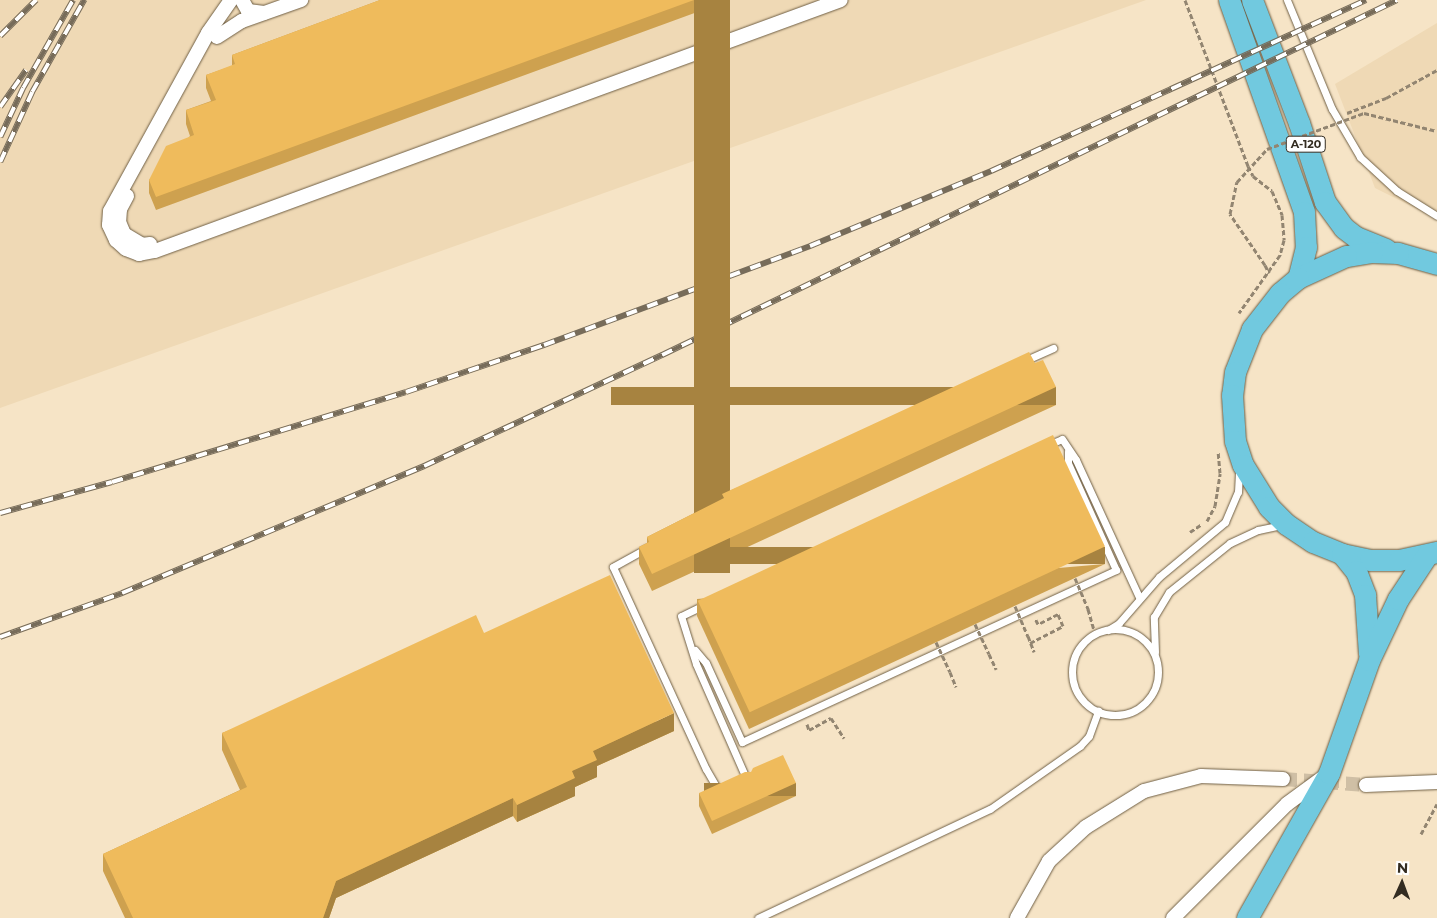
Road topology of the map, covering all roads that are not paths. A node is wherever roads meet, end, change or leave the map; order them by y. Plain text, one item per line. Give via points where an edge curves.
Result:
1 (231, 0) edge
2 (242, 0) edge
3 (275, 0) edge
4 (301, 0) edge
5 (817, 0) edge
6 (841, 0) edge
7 (1218, 0) edge
8 (1228, 0) edge
9 (1252, 0) edge
10 (1257, 0) edge
11 (1287, 0) edge
12 (265, 13) junction
13 (1260, 22) junction
14 (1237, 24) junction
15 (216, 38) junction
16 (1437, 216) edge
17 (1398, 253) junction
18 (1437, 264) edge
19 (1298, 278) junction
20 (1052, 348) dead end
21 (1014, 366) edge
22 (1226, 442) junction
23 (1068, 450) junction
24 (1036, 451) edge
25 (1286, 524) junction
26 (653, 545) edge
27 (1342, 554) junction
28 (1432, 554) edge
29 (1139, 597) junction
30 (716, 599) edge
31 (1108, 630) junction
32 (693, 648) junction
33 (1156, 657) junction
34 (1369, 660) junction
35 (1098, 712) junction
36 (1329, 772) junction
37 (1283, 780) tunnel mouth
38 (748, 781) edge
39 (1437, 782) edge
40 (1366, 785) tunnel mouth
41 (720, 793) edge
42 (758, 918) edge
43 (1016, 918) edge
44 (1173, 918) edge
45 (1247, 918) edge

1 - 6 street via 208,33 110,211 110,225 116,240 126,249 139,254 155,251
2 - 12 street via 248,11
2 - 15 street
3 - 12 street
4 - 12 street
5 - 15 street via 142,246 124,234 119,222 120,209
7 - 14 lane
8 - 14 main road, A-120
9 - 13 main road, A-120
10 - 13 lane
11 - 16 lane via 1336,117 1360,157 1374,173
12 - 15 street via 242,21
13 - 17 main road, A-120 via 1299,123 1318,184 1333,216 1356,237
14 - 19 main road, A-120 via 1304,212 1306,247
17 - 18 main road
17 - 19 main road via 1346,256
19 - 22 main road via 1265,310 1242,350
20 - 21 lane
22 - 25 main road via 1254,486
22 - 29 lane via 1238,492 1225,522
23 - 24 lane via 1062,439
23 - 29 lane via 1076,460
23 - 32 lane via 1068,463 1116,570 742,742 706,663
25 - 27 main road via 1313,542
25 - 33 lane via 1258,530 1230,543 1162,598 1154,617
26 - 41 lane via 613,567 706,770
27 - 28 main road via 1370,560 1399,560
27 - 34 main road via 1356,570 1365,594
28 - 34 main road via 1398,599
29 - 31 lane via 1119,623
30 - 32 lane via 680,616
31 - 33 lane via 1137,635
31 - 35 lane via 1095,634 1084,643 1073,667 1078,693
32 - 38 lane via 696,664
33 - 35 lane via 1157,684 1142,706 1120,715
34 - 36 main road
35 - 42 lane via 1089,736 1080,746 990,809
36 - 44 street via 1288,804
36 - 45 main road
37 - 43 street via 1201,776 1144,791 1086,827 1049,861
39 - 40 street

